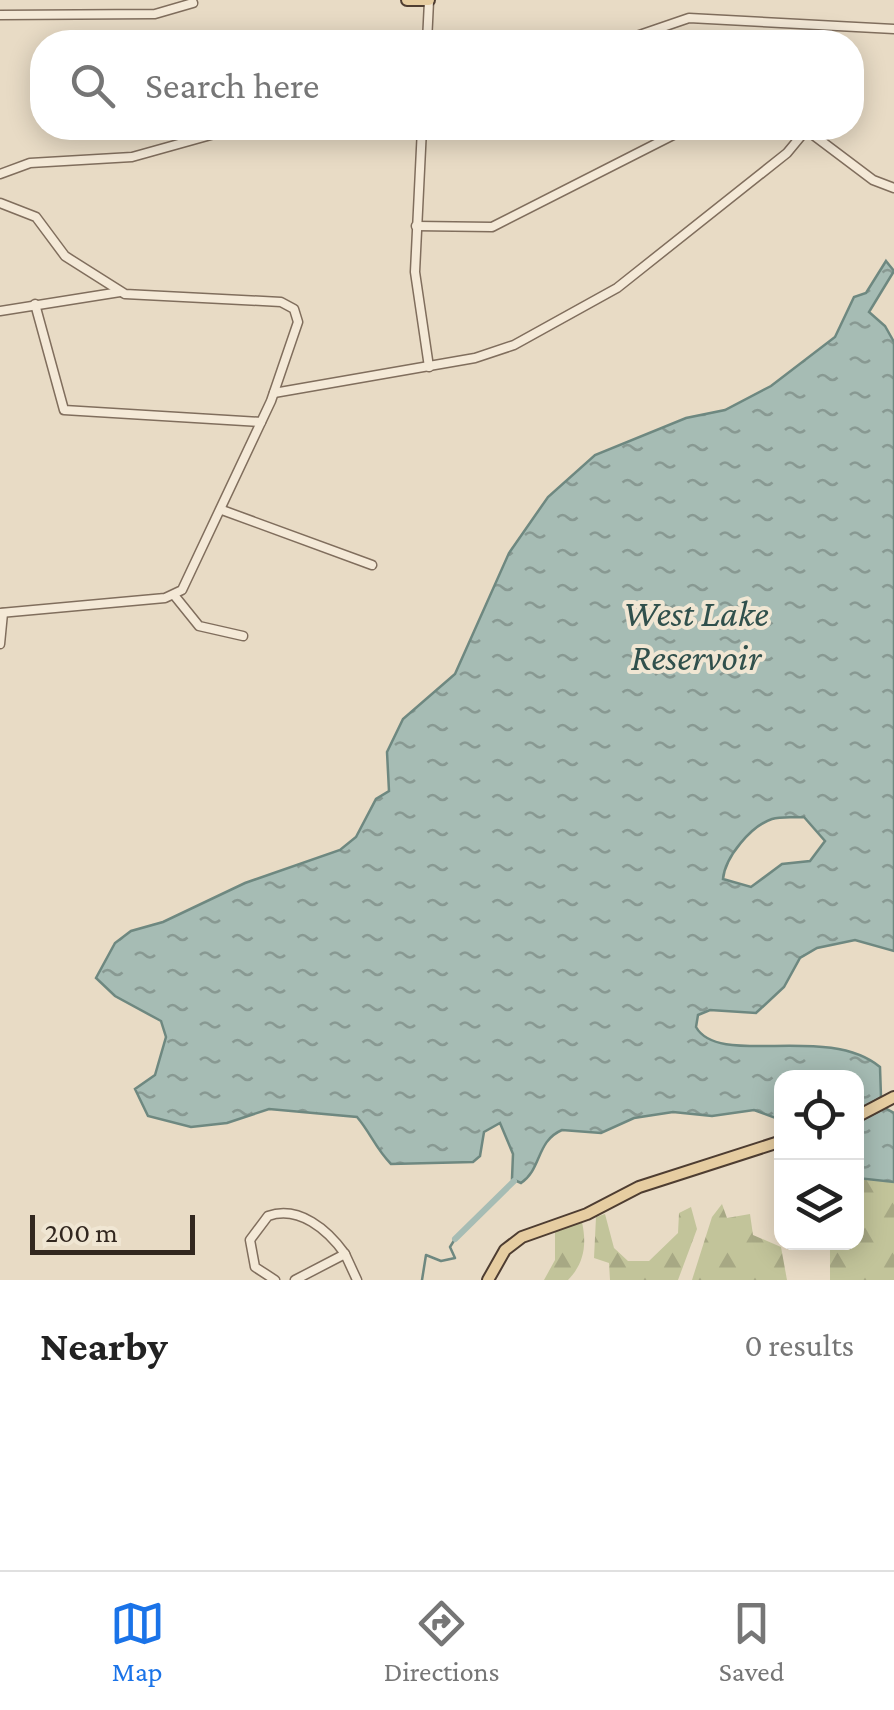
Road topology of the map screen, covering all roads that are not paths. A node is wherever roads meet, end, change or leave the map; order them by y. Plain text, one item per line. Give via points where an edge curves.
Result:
1 (407, 0) edge
2 (429, 0) edge
3 (192, 3) dead end
4 (0, 15) edge
5 (894, 29) edge
6 (428, 30) edge
7 (654, 30) edge
8 (193, 140) edge
9 (421, 140) edge
10 (664, 140) edge
11 (798, 140) edge
12 (821, 140) edge
13 (0, 174) edge
14 (891, 188) edge
15 (0, 203) edge
16 (416, 226) junction
17 (120, 292) junction
18 (34, 304) junction
19 (0, 311) edge
20 (429, 367) junction
21 (274, 393) junction
22 (261, 422) junction
23 (222, 510) junction
24 (372, 565) dead end
25 (174, 596) junction
26 (2, 613) edge
27 (243, 636) dead end
28 (0, 644) edge
29 (894, 1097) edge
30 (864, 1113) edge
31 (774, 1145) edge
32 (346, 1254) junction
33 (275, 1280) edge
34 (295, 1280) edge
35 (357, 1280) edge
36 (488, 1280) edge

1 - 2 main road
2 - 6 street
3 - 4 street via 161,13
5 - 7 street via 690,18
8 - 13 street via 125,159 30,163
9 - 16 street
10 - 16 street via 492,228
11 - 20 street via 617,288 502,350
12 - 14 street
15 - 17 street via 36,216 65,256
16 - 20 street via 416,284
17 - 18 street
17 - 21 street via 288,305 296,312 297,329
18 - 19 street
18 - 22 street via 64,410
20 - 21 street
21 - 22 street
22 - 23 street
23 - 24 street
23 - 25 street via 192,576
25 - 26 street
25 - 27 street via 200,626
26 - 28 street
29 - 30 main road
31 - 36 main road via 639,1187 522,1237 505,1250
32 - 33 street via 312,1222 275,1214 260,1222 249,1249 255,1267
32 - 34 street
32 - 35 street

